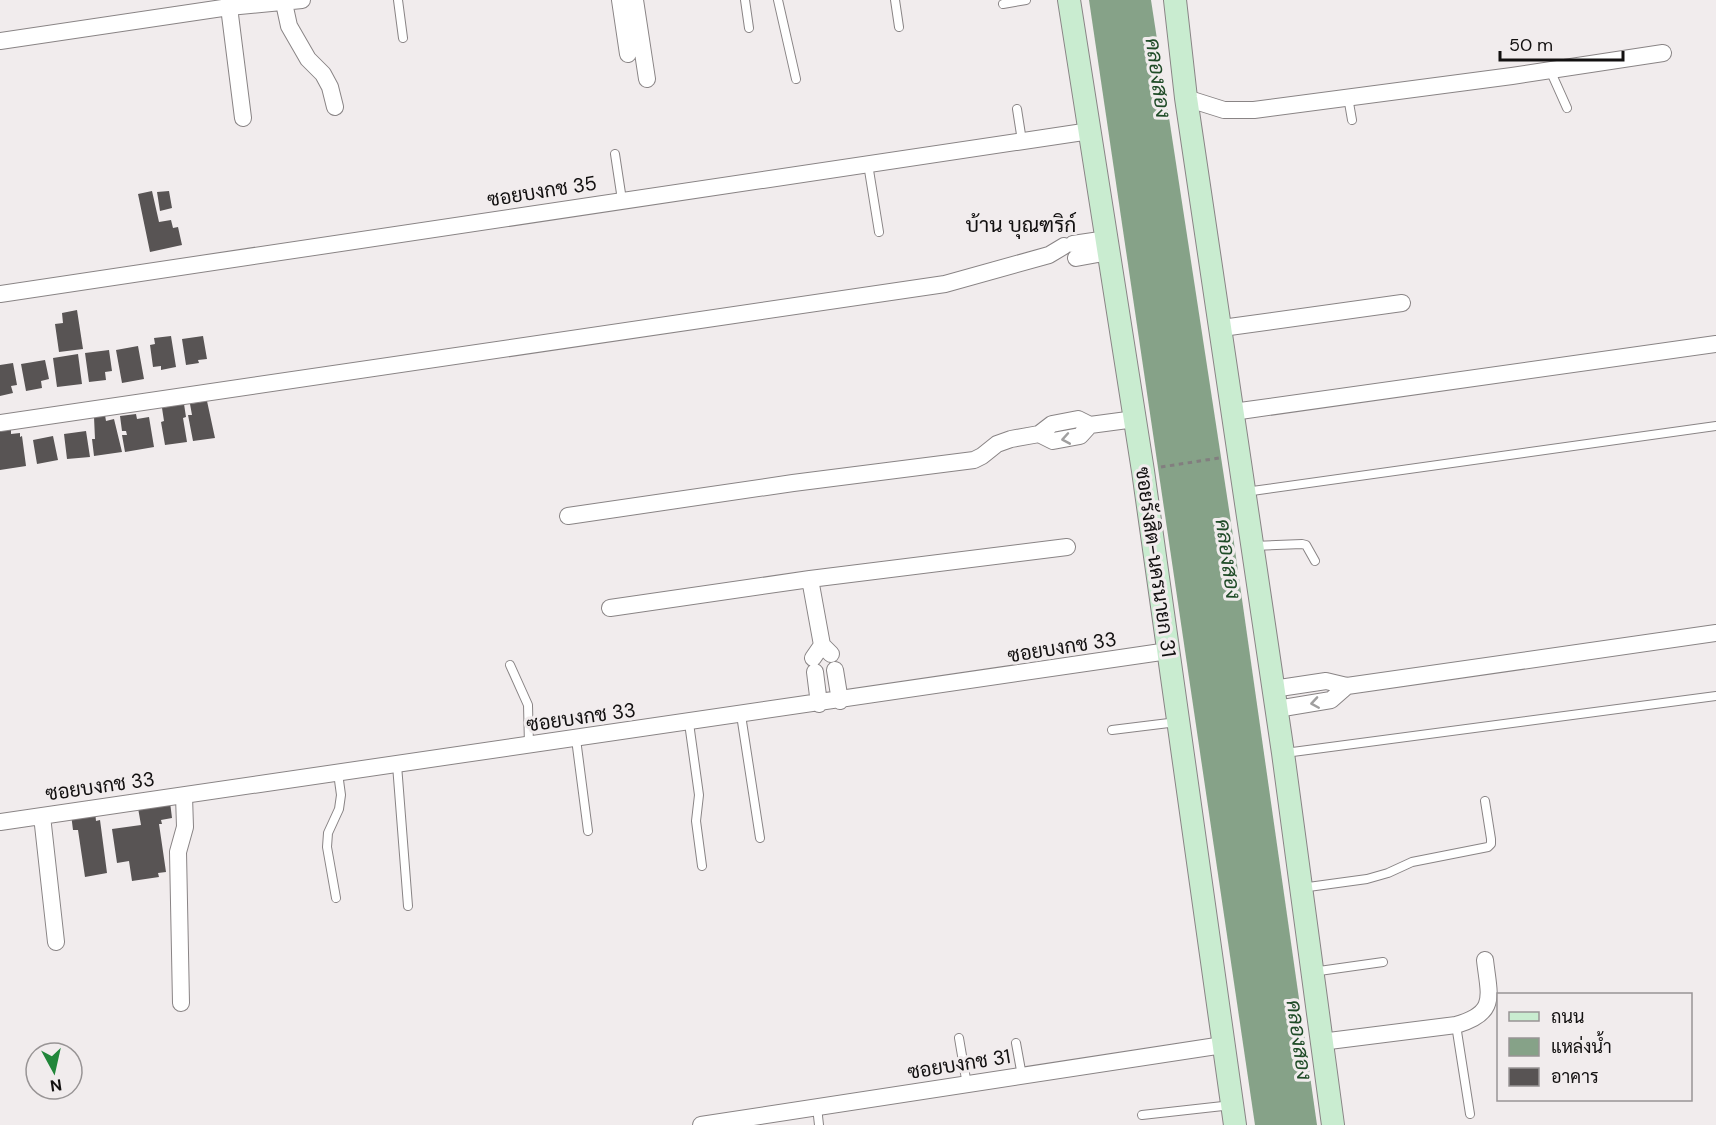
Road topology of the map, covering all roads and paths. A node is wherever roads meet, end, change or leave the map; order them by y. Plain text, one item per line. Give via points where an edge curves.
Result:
1 (302, 0) edge
2 (398, 0) edge
3 (620, 0) edge
4 (634, 0) edge
5 (745, 0) edge
6 (778, 0) edge
7 (895, 0) edge
8 (1026, 0) edge
9 (1069, 0) edge
10 (1174, 0) edge
11 (284, 3) junction
12 (1003, 4) dead end
13 (229, 7) junction
14 (899, 27) dead end
15 (748, 28) dead end
16 (403, 38) dead end
17 (0, 41) edge
18 (1663, 53) dead end
19 (628, 54) dead end
20 (1550, 70) junction
21 (647, 79) dead end
22 (796, 79) dead end
23 (1348, 97) junction
24 (1186, 98) junction
25 (335, 107) dead end
26 (1566, 108) dead end
27 (1017, 109) dead end
28 (243, 118) dead end
29 (1352, 120) dead end
30 (1090, 131) junction
31 (1022, 141) junction
32 (615, 154) dead end
33 (868, 164) junction
34 (622, 200) junction
35 (879, 232) dead end
36 (1108, 246) junction
37 (0, 294) edge
38 (1402, 303) dead end
39 (1222, 328) junction
40 (1716, 344) edge
41 (1233, 412) junction
42 (1135, 419) junction
43 (0, 423) edge
44 (1716, 426) edge
45 (1228, 457) dead end
46 (1154, 468) dead end
47 (1245, 492) junction
48 (568, 516) dead end
49 (1252, 546) junction
50 (1067, 547) dead end
51 (1315, 561) dead end
52 (810, 579) junction
53 (609, 608) dead end
54 (1716, 633) edge
55 (1168, 651) junction
56 (823, 660) junction
57 (510, 665) dead end
58 (1716, 696) edge
59 (1275, 699) junction
60 (840, 701) junction
61 (819, 704) junction
62 (741, 715) junction
63 (1178, 722) junction
64 (689, 723) junction
65 (1112, 730) dead end
66 (576, 739) junction
67 (529, 746) junction
68 (1283, 753) junction
69 (398, 765) junction
70 (338, 773) junction
71 (184, 795) junction
72 (1485, 801) dead end
73 (42, 816) junction
74 (0, 822) edge
75 (588, 831) dead end
76 (760, 838) dead end
77 (702, 866) dead end
78 (1301, 889) junction
79 (336, 898) dead end
80 (408, 906) dead end
81 (56, 942) dead end
82 (1485, 960) dead end
83 (1383, 962) dead end
84 (1312, 972) junction
85 (181, 1003) dead end
86 (1456, 1025) junction
87 (959, 1038) dead end
88 (1321, 1042) junction
89 (1016, 1043) dead end
90 (1223, 1046) junction
91 (1022, 1076) junction
92 (967, 1084) junction
93 (817, 1107) junction
94 (1470, 1114) dead end
95 (1142, 1115) dead end
96 (1234, 1115) edge
97 (701, 1125) edge
98 (819, 1125) edge
99 (1333, 1125) edge

1 - 11 street
2 - 16 lane
3 - 19 street
4 - 21 street
5 - 15 lane
6 - 22 lane
7 - 14 lane
8 - 12 lane
9 - 30 street, ซอยรังสิต-นครนายก 31
10 - 24 street
11 - 13 street
11 - 25 street via 289,26 308,59 323,74
13 - 17 street
13 - 28 street
18 - 20 street
20 - 23 street
20 - 26 lane
23 - 24 street via 1239,111
23 - 29 lane
24 - 39 street
27 - 31 lane
30 - 31 street, ซอยบงกช 35
30 - 36 street, ซอยรังสิต-นครนายก 31
31 - 33 street, ซอยบงกช 35
32 - 34 lane
33 - 34 street, ซอยบงกช 35
33 - 35 lane
34 - 37 street, ซอยบงกช 35
36 - 42 street, ซอยรังสิต-นครนายก 31
36 - 43 street via 1048,255 945,284
38 - 39 street
39 - 41 street
40 - 41 street
41 - 47 street
42 - 48 street via 1090,425 1078,419 1052,424 1039,434 997,444 982,456 963,462
42 - 55 street, ซอยรังสิต-นครนายก 31
44 - 47 lane
45 - 46 path
47 - 49 street
49 - 51 lane via 1302,544
49 - 59 street
50 - 52 street
52 - 53 street
52 - 56 street
54 - 59 street via 1347,686 1331,700
55 - 60 street, ซอยบงกช 33
55 - 63 street, ซอยรังสิต-นครนายก 31
56 - 60 street
56 - 61 street
57 - 67 lane via 528,705
58 - 68 lane
59 - 68 street
60 - 61 street, ซอยบงกช 33
61 - 62 street, ซอยบงกช 33
62 - 64 street, ซอยบงกช 33
62 - 76 lane
63 - 65 lane
63 - 90 street, ซอยรังสิต-นครนายก 31
64 - 66 street, ซอยบงกช 33
64 - 77 lane via 699,795 696,821
66 - 67 street, ซอยบงกช 33
66 - 75 lane
67 - 69 street, ซอยบงกช 33
68 - 78 street
69 - 70 street, ซอยบงกช 33
69 - 80 lane
70 - 71 street, ซอยบงกช 33
70 - 79 lane via 339,809 328,833 327,847
71 - 73 street, ซอยบงกช 33
71 - 85 street via 185,827 178,852
72 - 78 lane via 1491,839 1488,847 1412,862 1367,879
73 - 74 street, ซอยบงกช 33
73 - 81 street
78 - 84 street
82 - 86 street via 1488,1004 1482,1014
83 - 84 lane
84 - 88 street
86 - 88 street
86 - 94 lane
87 - 92 lane
88 - 99 street
89 - 91 lane
90 - 91 street, ซอยบงกช 31
90 - 96 street, ซอยรังสิต-นครนายก 31
91 - 92 street, ซอยบงกช 31
92 - 93 street, ซอยบงกช 31
93 - 97 street, ซอยบงกช 31
93 - 98 lane
95 - 96 lane

